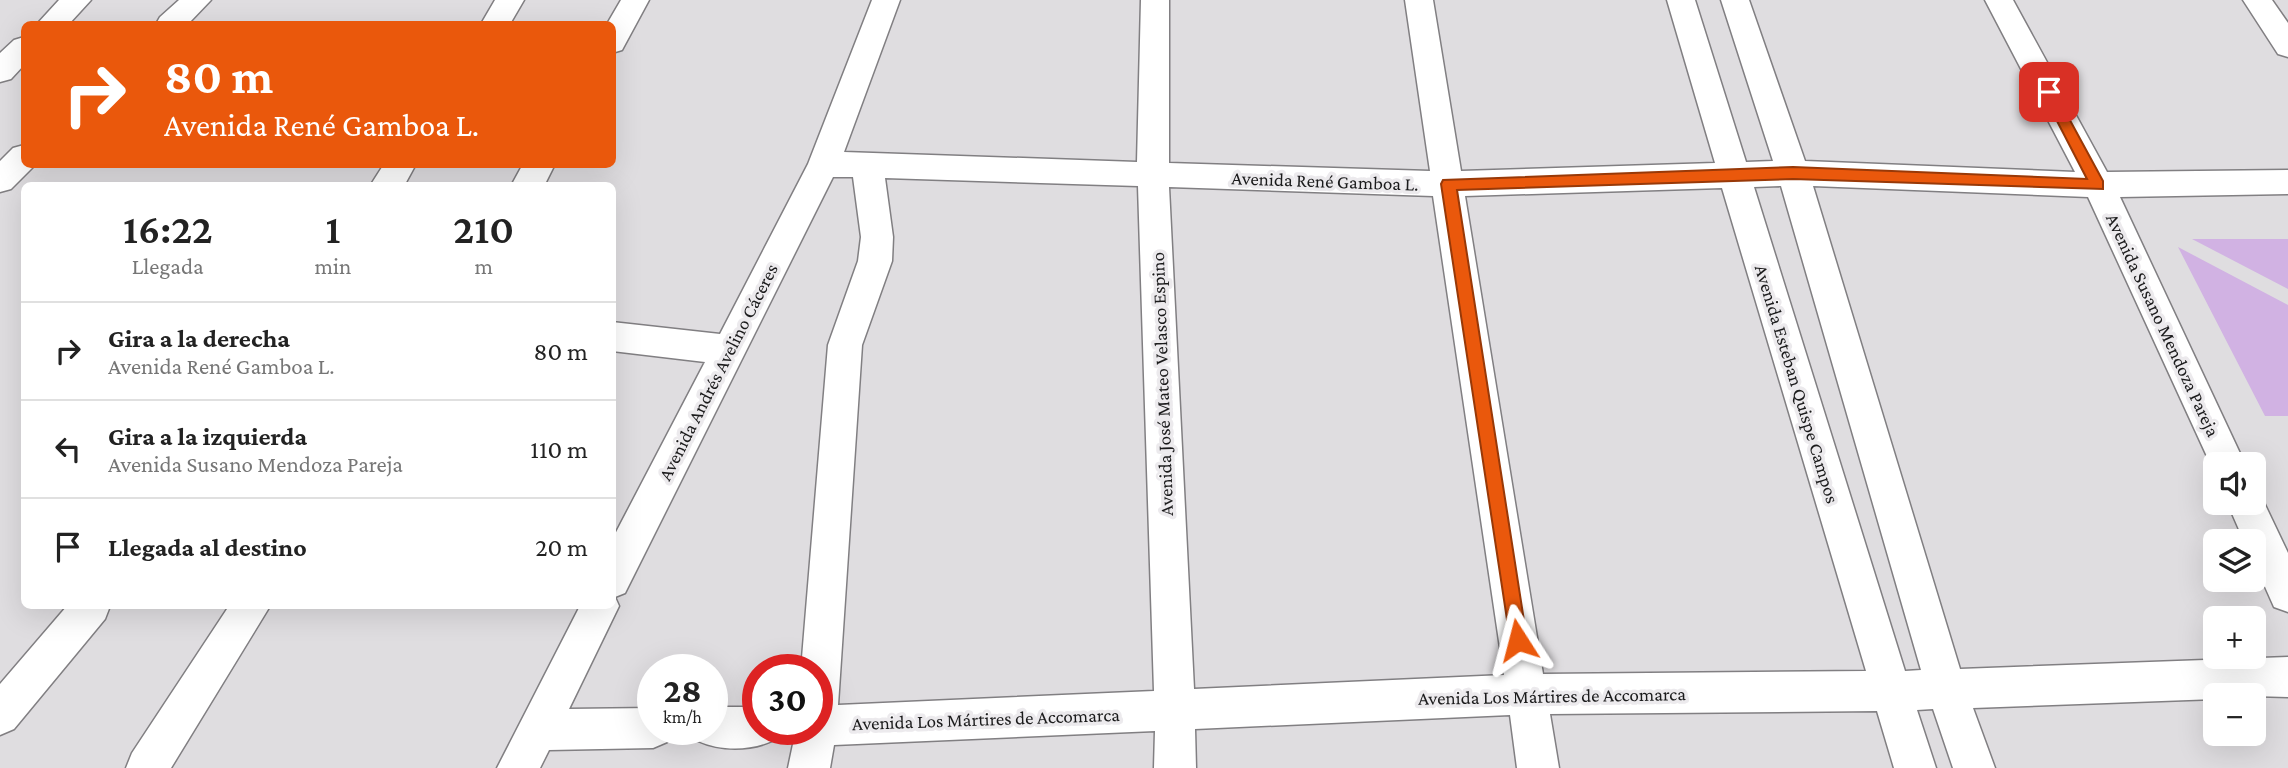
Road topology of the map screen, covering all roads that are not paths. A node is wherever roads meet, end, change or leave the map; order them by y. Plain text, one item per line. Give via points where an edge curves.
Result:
1 (77, 0) edge
2 (197, 0) edge
3 (510, 0) edge
4 (635, 0) edge
5 (886, 0) edge
6 (1155, 0) edge
7 (1419, 0) edge
8 (1681, 0) edge
9 (1735, 0) edge
10 (1999, 0) edge
11 (2257, 0) edge
12 (54, 21) edge
13 (173, 21) edge
14 (497, 21) edge
15 (616, 35) edge
16 (2288, 46) edge
17 (21, 51) edge
18 (0, 71) edge
19 (21, 160) edge
20 (824, 164) junction
21 (867, 165) junction
22 (1793, 173) junction
23 (1733, 175) junction
24 (1153, 176) junction
25 (0, 180) edge
26 (2288, 182) edge
27 (1448, 184) junction
28 (2098, 185) junction
29 (616, 337) edge
30 (727, 351) junction
31 (2222, 452) edge
32 (2251, 515) edge
33 (616, 572) edge
34 (2288, 594) edge
35 (89, 609) edge
36 (249, 609) edge
37 (598, 609) edge
38 (822, 654) edge
39 (2288, 677) edge
40 (1946, 689) junction
41 (1889, 691) junction
42 (1526, 694) junction
43 (1175, 711) junction
44 (0, 715) edge
45 (833, 727) edge
46 (637, 728) edge
47 (538, 730) junction
48 (814, 745) edge
49 (147, 768) edge
50 (518, 768) edge
51 (809, 768) edge
52 (1175, 768) edge
53 (1538, 768) edge
54 (1914, 768) edge
55 (1973, 768) edge

1 - 12 street
2 - 13 street
3 - 14 street
4 - 15 street
5 - 20 street, Avenida Andrés Avelino Cáceres
6 - 24 street, Avenida José Mateo Velasco Espino
7 - 27 street
8 - 23 street, Avenida Esteban Quispe Campos
9 - 22 street
10 - 28 street, Avenida Susano Mendoza Pareja
11 - 16 street
17 - 18 street
19 - 25 street
20 - 21 street, Avenida René Gamboa L.
20 - 30 street, Avenida Andrés Avelino Cáceres
21 - 24 street, Avenida René Gamboa L.
21 - 38 street via 877,237 866,293 845,345
22 - 23 street, Avenida René Gamboa L.
22 - 28 street, Avenida René Gamboa L.
22 - 40 street
23 - 27 street, Avenida René Gamboa L.
23 - 41 street, Avenida Esteban Quispe Campos
24 - 27 street, Avenida René Gamboa L.
24 - 43 street, Avenida José Mateo Velasco Espino
26 - 28 street, Avenida René Gamboa L.
27 - 42 street
28 - 31 street, Avenida Susano Mendoza Pareja
29 - 30 street
30 - 33 street, Avenida Andrés Avelino Cáceres
32 - 34 street
35 - 44 street
36 - 49 street
37 - 47 street
39 - 40 street, Avenida Los Mártires de Accomarca
40 - 41 street, Avenida Los Mártires de Accomarca
40 - 55 street
41 - 42 street, Avenida Los Mártires de Accomarca
41 - 54 street, Avenida Esteban Quispe Campos
42 - 43 street, Avenida Los Mártires de Accomarca
42 - 53 street
43 - 45 street, Avenida Los Mártires de Accomarca
43 - 52 street, Avenida José Mateo Velasco Espino
46 - 47 street
47 - 50 street
48 - 51 street

